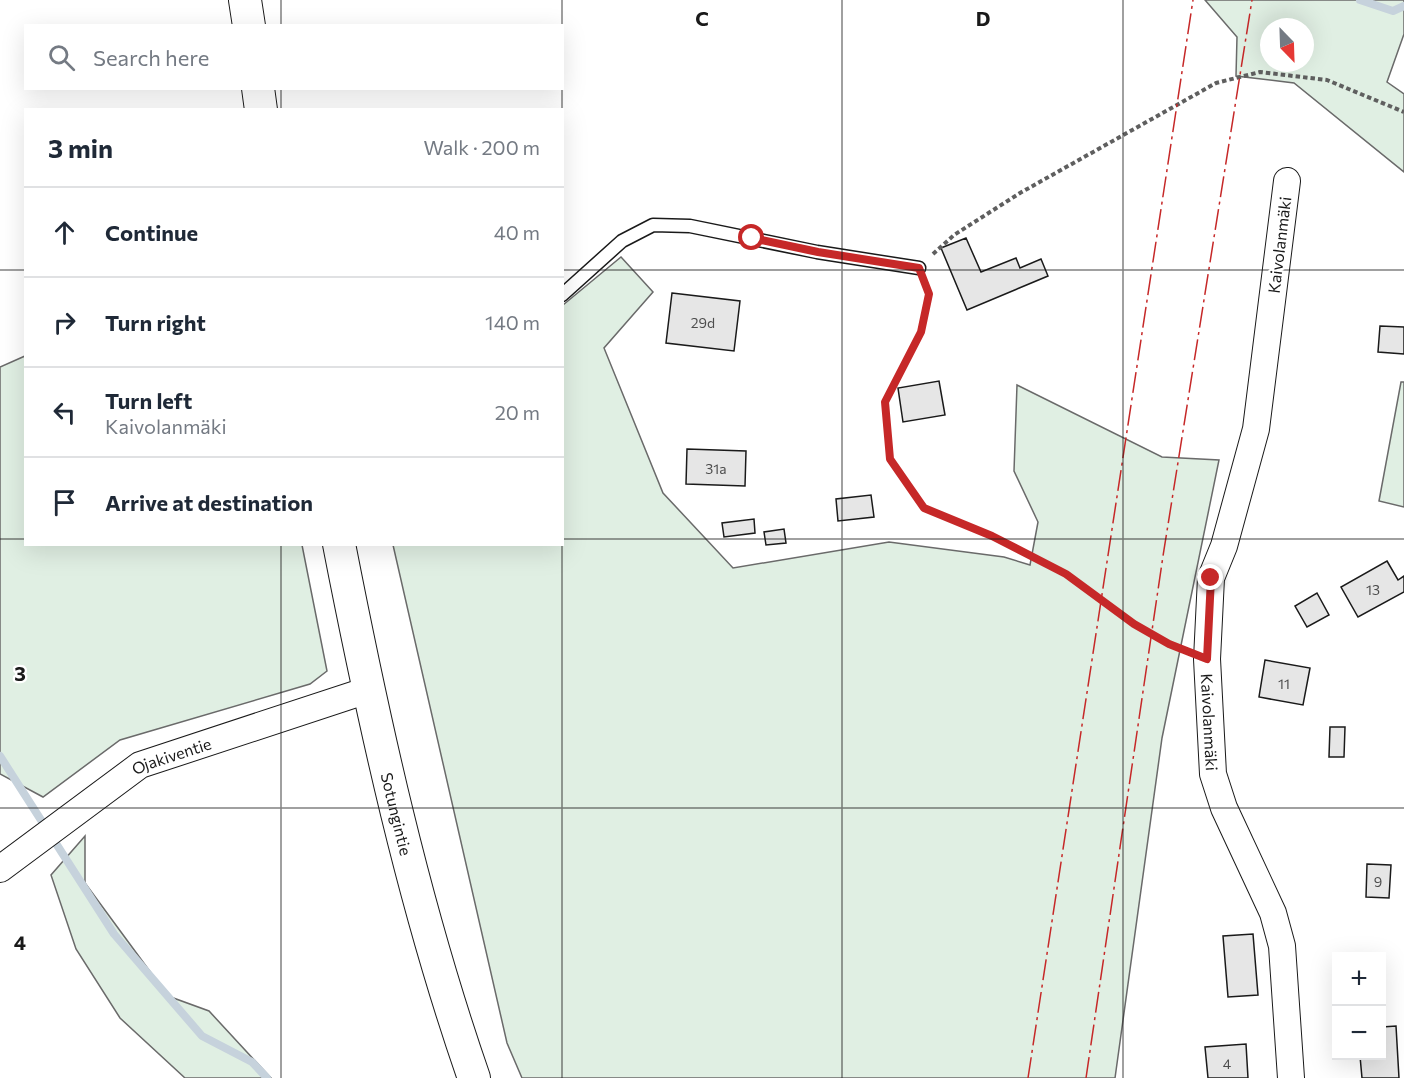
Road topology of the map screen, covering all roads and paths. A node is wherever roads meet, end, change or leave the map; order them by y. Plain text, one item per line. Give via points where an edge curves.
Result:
1 (245, 0) edge
2 (249, 24) edge
3 (258, 90) edge
4 (261, 108) edge
5 (1404, 112) edge
6 (1287, 181) dead end
7 (919, 268) junction
8 (564, 293) edge
9 (339, 546) edge
10 (1207, 659) junction
11 (368, 690) junction
12 (0, 869) edge
13 (474, 1078) edge
14 (1291, 1078) edge

1 - 2 street
3 - 4 street
5 - 7 path via 1327,80 1260,72 1216,83 1020,193 954,236
6 - 10 street, Kaivolanmäki via 1256,429 1224,546 1211,578
7 - 8 lane via 690,226 653,225 622,241
7 - 10 path via 929,294 921,332 885,402 890,459 924,508 992,536 1066,574 1134,624
9 - 11 street, Sotungintie
10 - 14 street, Kaivolanmäki via 1213,774 1224,808 1273,913 1282,946
11 - 12 street, Ojakiventie via 140,765
11 - 13 street, Sotungintie via 431,945

